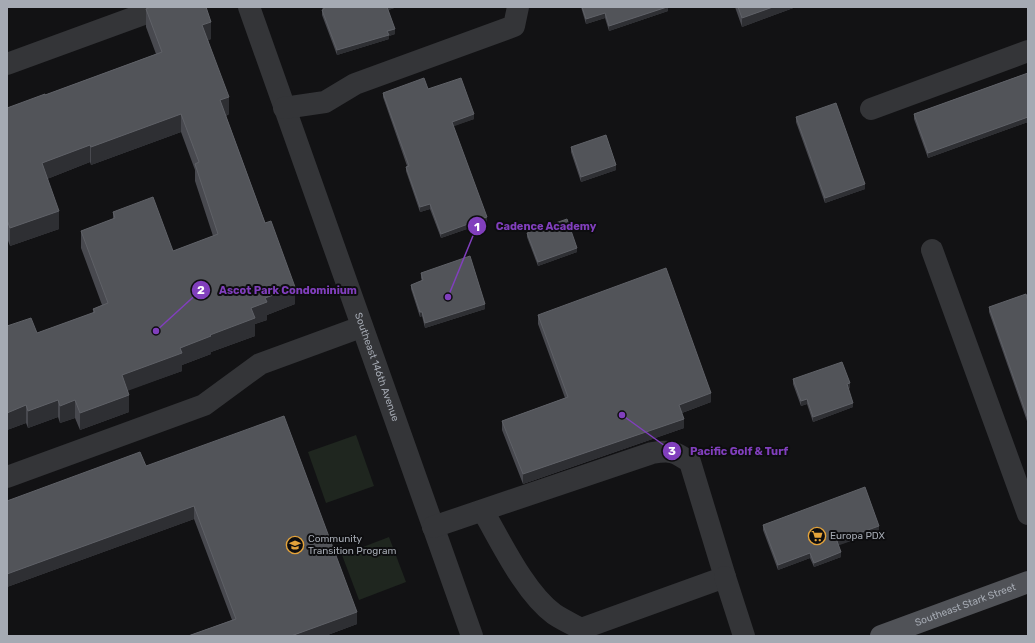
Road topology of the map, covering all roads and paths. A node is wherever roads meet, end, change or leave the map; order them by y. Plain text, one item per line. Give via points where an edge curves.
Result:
1 (163, 7) edge
2 (249, 7) edge
3 (518, 7) edge
4 (1028, 51) edge
5 (7, 64) edge
6 (284, 108) junction
7 (871, 109) dead end
8 (932, 250) dead end
9 (361, 327) junction
10 (7, 477) edge
11 (483, 510) junction
12 (1028, 514) edge
13 (433, 527) junction
14 (725, 577) junction
15 (1028, 582) edge
16 (472, 636) edge
17 (744, 636) edge
18 (881, 636) edge

1 - 5 street
2 - 6 street, Southeast 146th Avenue
3 - 6 street via 514,26 355,84 325,102
4 - 7 street
6 - 9 street, Southeast 146th Avenue
8 - 12 street
9 - 10 street via 260,364 204,405
9 - 13 street, Southeast 146th Avenue
11 - 13 street
11 - 14 street via 524,581 553,613 581,629
11 - 14 street via 652,453 677,453 690,462
13 - 16 street, Southeast 146th Avenue
14 - 17 street
15 - 18 main road, Southeast Stark Street

